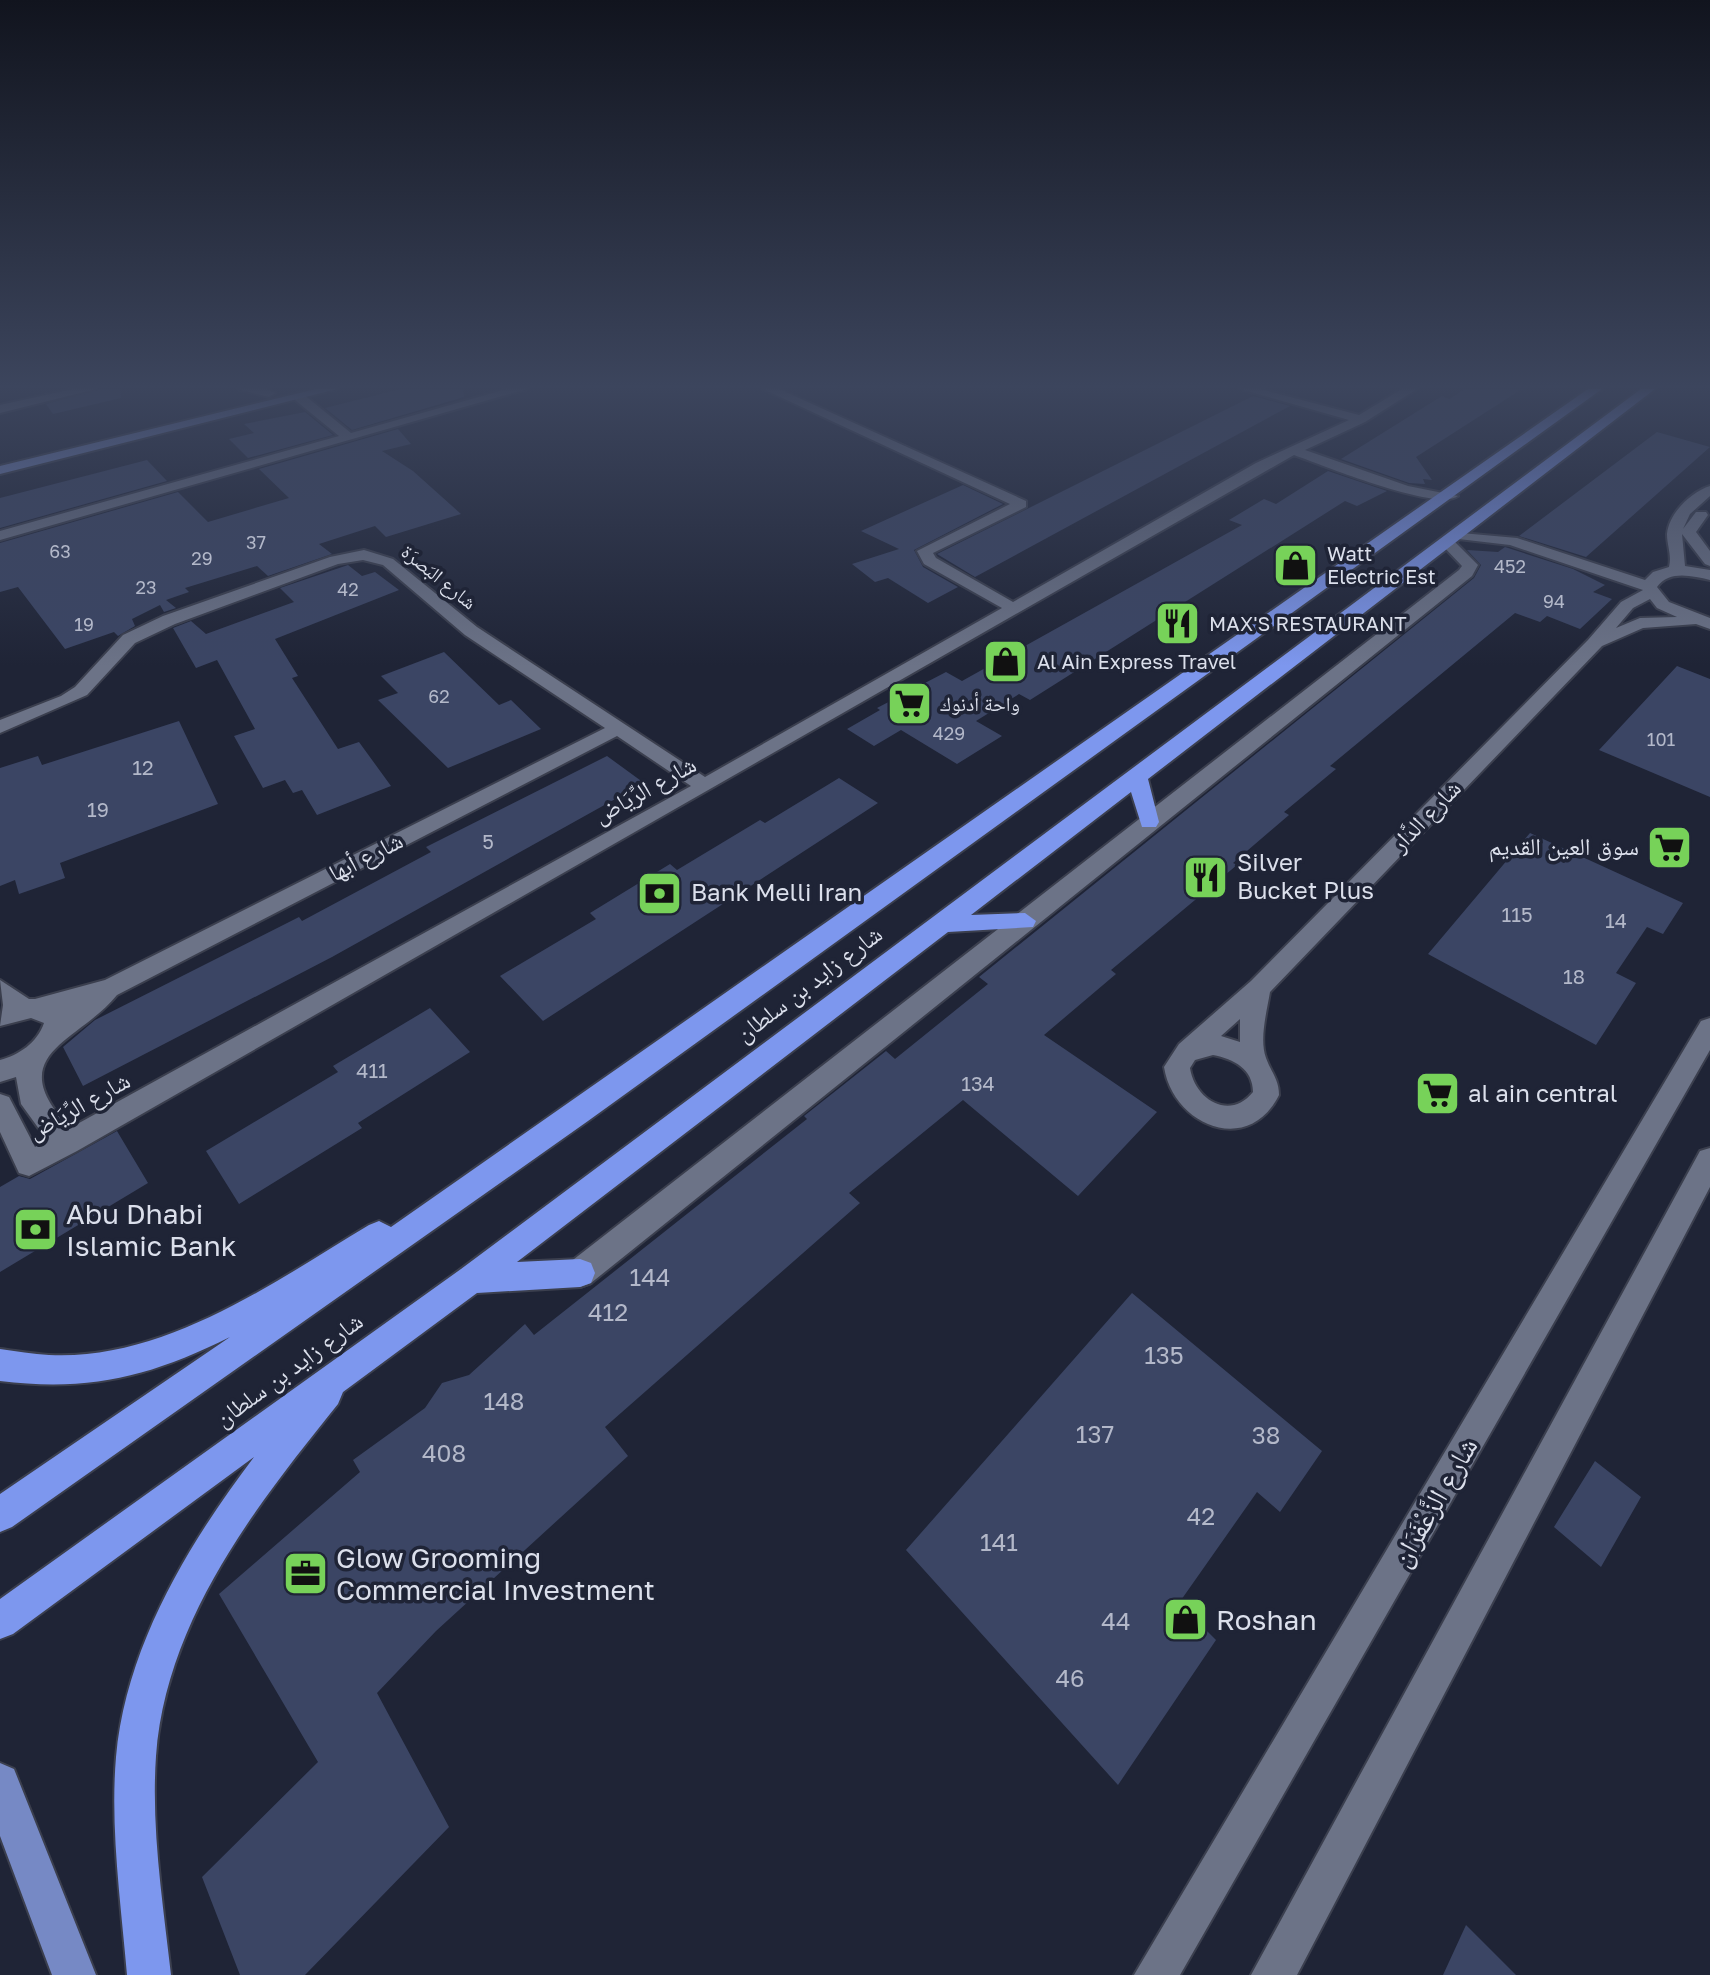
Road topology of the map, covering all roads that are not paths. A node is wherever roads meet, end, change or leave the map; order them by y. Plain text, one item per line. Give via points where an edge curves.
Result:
1 (193, 481) edge
2 (971, 481) edge
3 (1236, 481) edge
4 (1365, 481) edge
5 (1377, 481) edge
6 (1471, 481) edge
7 (1522, 481) edge
8 (1710, 490) edge
9 (1451, 496) junction
10 (1710, 507) edge
11 (1422, 516) junction
12 (1479, 516) junction
13 (0, 536) edge
14 (1451, 538) junction
15 (1512, 541) junction
16 (1710, 561) edge
17 (1675, 571) junction
18 (1710, 575) edge
19 (1650, 590) junction
20 (1013, 608) junction
21 (1704, 623) edge
22 (1594, 644) junction
23 (0, 727) edge
24 (621, 727) junction
25 (1137, 775) junction
26 (705, 786) junction
27 (1149, 822) junction
28 (1025, 921) junction
29 (941, 924) junction
30 (112, 987) junction
31 (1259, 988) junction
32 (0, 989) edge
33 (20, 1011) edge
34 (1710, 1028) edge
35 (55, 1032) junction
36 (1188, 1051) junction
37 (34, 1056) junction
38 (1253, 1060) junction
39 (0, 1071) edge
40 (0, 1105) edge
41 (579, 1113) junction
42 (67, 1143) junction
43 (1710, 1160) edge
44 (580, 1273) joint
45 (472, 1279) junction
46 (352, 1364) junction
47 (0, 1365) edge
48 (0, 1515) edge
49 (0, 1621) edge
50 (0, 1783) edge
51 (74, 1975) edge
52 (149, 1975) edge
53 (1156, 1975) edge
54 (1273, 1975) edge

1 - 13 street
2 - 20 street via 1021,504 925,551 935,565
3 - 20 street, شارع الرِّيَاض
4 - 11 street via 1398,493
5 - 9 street
6 - 9 highway, شارع زايد بن سلطان
7 - 12 highway, شارع زايد بن سلطان
8 - 17 street via 1677,519 1680,563
9 - 11 highway, شارع زايد بن سلطان
10 - 16 street via 1688,532
11 - 41 highway, شارع زايد بن سلطان
12 - 14 highway, شارع زايد بن سلطان
12 - 15 street
14 - 15 street
14 - 25 highway, شارع زايد بن سلطان
14 - 27 street via 1469,570
15 - 19 street
17 - 18 street
17 - 19 street, شارع الدَّار via 1655,576
19 - 21 street via 1673,611
19 - 22 street, شارع الدَّار via 1627,605
20 - 26 street, شارع الرِّيَاض
21 - 22 street, شارع الدَّار via 1640,623
22 - 31 street, شارع الدَّار
23 - 24 street, شارع البَصرَة via 74,695 115,651 145,630 335,560 364,555 388,562 471,631
24 - 26 street, شارع البَصرَة
24 - 30 street, شارع أبها
25 - 27 highway
25 - 29 highway, شارع زايد بن سلطان
26 - 42 street, شارع الرِّيَاض
27 - 28 street
28 - 29 highway
28 - 44 street
29 - 45 highway, شارع زايد بن سلطان
30 - 33 street, شارع أبها
30 - 35 street, شارع أبها
31 - 36 street, شارع الدَّار
31 - 38 street via 1252,1022
32 - 33 street
33 - 35 street via 53,1016
34 - 53 street, شارع الزَّعْفَرَان
35 - 37 street, شارع أبها
36 - 38 street via 1227,1046
36 - 38 street via 1176,1067 1180,1088 1199,1108 1227,1117 1253,1113 1262,1105 1267,1084
37 - 39 street
37 - 42 street via 27,1083 30,1100
40 - 42 street, شارع الرِّيَاض via 29,1164
41 - 47 highway via 231,1323 157,1352 98,1366 25,1371
41 - 48 highway, شارع زايد بن سلطان
43 - 54 street
44 - 45 highway
45 - 46 highway, شارع زايد بن سلطان
46 - 49 highway, شارع زايد بن سلطان
46 - 52 highway via 255,1480 219,1532 170,1624 139,1728 136,1810
50 - 51 main road

